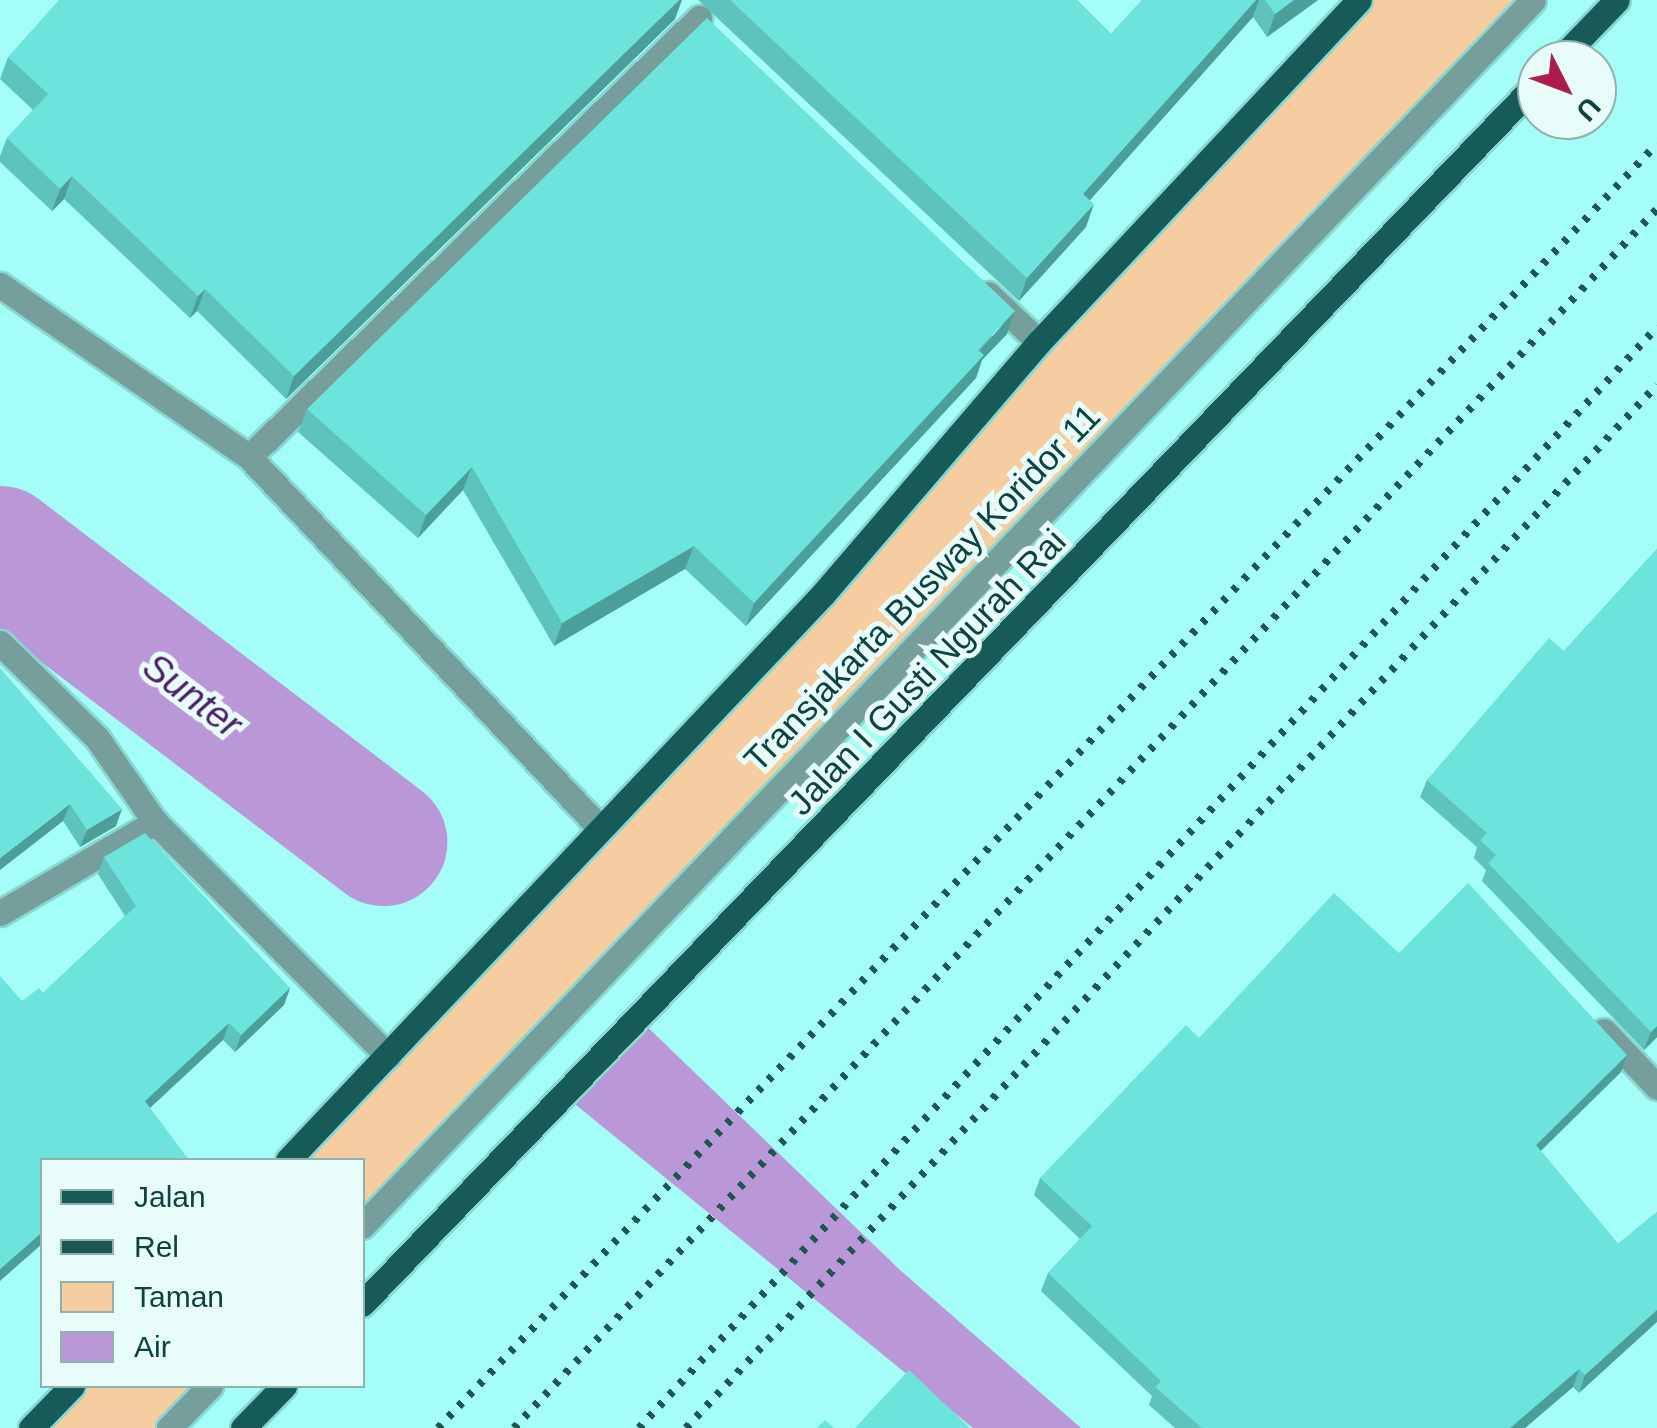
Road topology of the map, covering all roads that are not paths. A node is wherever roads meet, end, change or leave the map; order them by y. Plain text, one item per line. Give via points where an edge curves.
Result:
1 (678, 0) edge
2 (1358, 0) edge
3 (1533, 0) edge
4 (1617, 0) edge
5 (699, 18) junction
6 (723, 40) edge
7 (1578, 40) edge
8 (1517, 105) edge
9 (972, 279) edge
10 (0, 285) edge
11 (1039, 342) junction
12 (249, 457) junction
13 (0, 643) edge
14 (154, 822) junction
15 (600, 828) junction
16 (0, 913) edge
17 (1580, 1005) edge
18 (388, 1056) junction
19 (1657, 1086) edge
20 (290, 1158) edge
21 (365, 1223) edge
22 (365, 1301) edge
23 (70, 1388) edge
24 (208, 1388) edge
25 (282, 1388) edge
26 (31, 1428) edge
27 (169, 1428) edge
28 (243, 1428) edge

1 - 5 street
2 - 11 main road
3 - 21 street, Transjakarta Busway Koridor 11
4 - 7 main road
5 - 6 street
5 - 12 street
8 - 22 main road, Jalan I Gusti Ngurah Rai
9 - 11 street
10 - 12 street
11 - 15 main road via 823,594
12 - 15 street
13 - 14 street via 97,738
14 - 16 street
14 - 18 street
15 - 18 main road
17 - 19 street
18 - 20 main road
23 - 26 main road
24 - 27 street
25 - 28 main road

